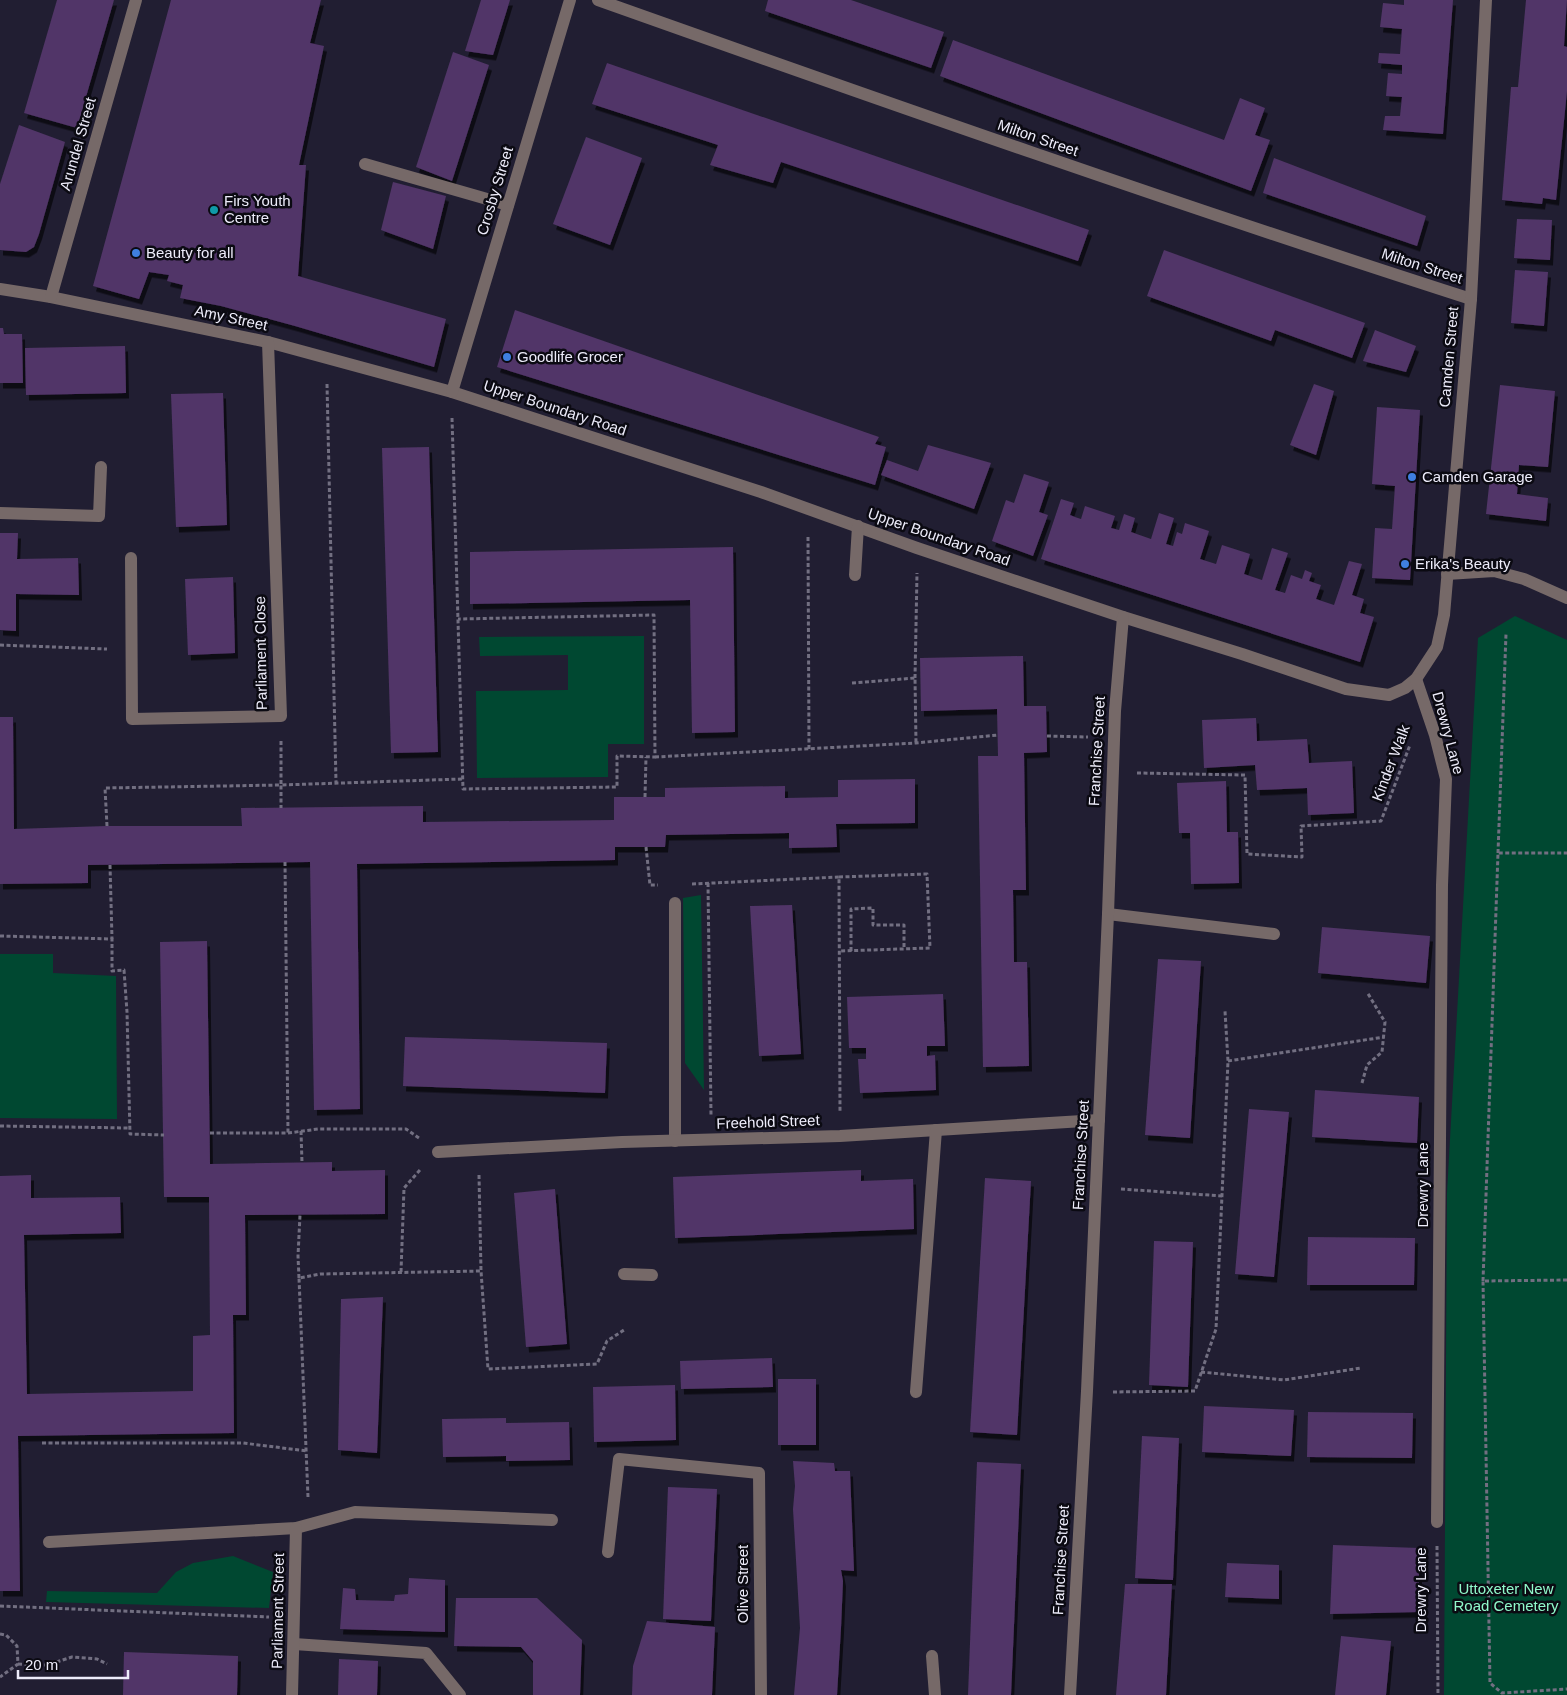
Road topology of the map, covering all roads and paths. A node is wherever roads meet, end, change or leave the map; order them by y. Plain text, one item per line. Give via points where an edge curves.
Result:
1 (136, 0) edge
2 (570, 0) edge
3 (598, 0) edge
4 (1486, 0) edge
5 (364, 164) dead end
6 (508, 205) junction
7 (0, 289) edge
8 (51, 297) junction
9 (1470, 299) junction
10 (268, 342) junction
11 (326, 359) junction
12 (452, 392) junction
13 (101, 467) dead end
14 (808, 509) junction
15 (0, 513) edge
16 (858, 526) junction
17 (917, 548) junction
18 (131, 558) dead end
19 (1447, 574) junction
20 (855, 575) dead end
21 (1567, 598) edge
22 (1123, 617) junction
23 (458, 619) junction
24 (1506, 634) dead end
25 (0, 645) edge
26 (131, 650) junction
27 (915, 678) junction
28 (1416, 679) junction
29 (852, 683) dead end
30 (1425, 705) junction
31 (281, 716) junction
32 (998, 735) dead end
33 (1047, 736) dead end
34 (1114, 737) junction
35 (916, 743) junction
36 (809, 749) junction
37 (646, 757) junction
38 (655, 757) junction
39 (1112, 772) junction
40 (462, 779) junction
41 (336, 782) junction
42 (281, 785) junction
43 (645, 797) dead end
44 (281, 808) dead end
45 (107, 826) dead end
46 (646, 847) dead end
47 (1498, 853) junction
48 (1567, 853) edge
49 (285, 862) dead end
50 (110, 865) dead end
51 (838, 877) junction
52 (708, 883) junction
53 (689, 884) dead end
54 (664, 885) dead end
55 (675, 903) dead end
56 (1108, 914) junction
57 (1274, 934) dead end
58 (0, 936) edge
59 (112, 939) junction
60 (904, 949) junction
61 (840, 951) junction
62 (851, 951) junction
63 (1367, 992) dead end
64 (1225, 1011) dead end
65 (1384, 1037) junction
66 (1228, 1061) junction
67 (1362, 1083) dead end
68 (1099, 1120) junction
69 (0, 1126) edge
70 (129, 1128) junction
71 (936, 1130) junction
72 (302, 1131) junction
73 (288, 1133) junction
74 (210, 1134) dead end
75 (164, 1135) dead end
76 (840, 1136) junction
77 (712, 1140) junction
78 (675, 1141) junction
79 (479, 1149) junction
80 (438, 1152) junction
81 (302, 1163) dead end
82 (1126, 1189) dead end
83 (1223, 1196) junction
84 (300, 1215) dead end
85 (481, 1271) junction
86 (401, 1272) junction
87 (624, 1274) dead end
88 (652, 1275) dead end
89 (299, 1278) junction
90 (1567, 1280) edge
91 (1483, 1281) junction
92 (624, 1330) dead end
93 (1361, 1368) dead end
94 (1201, 1372) junction
95 (916, 1392) dead end
96 (1114, 1392) dead end
97 (42, 1443) dead end
98 (307, 1451) junction
99 (552, 1520) dead end
100 (1437, 1522) joint
101 (309, 1524) junction
102 (296, 1528) junction
103 (49, 1542) dead end
104 (608, 1552) dead end
105 (0, 1606) edge
106 (294, 1618) junction
107 (0, 1634) edge
108 (294, 1644) junction
109 (932, 1656) dead end
110 (18, 1664) junction
111 (108, 1664) dead end
112 (0, 1677) edge
113 (1567, 1689) edge
114 (292, 1695) edge
115 (460, 1695) edge
116 (760, 1695) edge
117 (935, 1695) edge
118 (1070, 1695) edge
119 (1438, 1695) edge

1 - 8 street, Arundel Street
2 - 6 street, Crosby Street
3 - 9 street, Milton Street via 926,117
4 - 9 street, Camden Street
5 - 6 street
6 - 12 street, Crosby Street
7 - 8 street, Amy Street
8 - 10 street, Amy Street
9 - 19 street, Camden Street
10 - 11 street, Amy Street
10 - 31 street, Parliament Close
11 - 12 street, Amy Street
11 - 41 path
12 - 14 street, Upper Boundary Road
12 - 23 path
13 - 15 street via 99,516
14 - 16 street, Upper Boundary Road
14 - 36 path
16 - 17 street, Upper Boundary Road
16 - 20 street
17 - 22 street, Upper Boundary Road
17 - 27 path
18 - 26 street, Parliament Close
19 - 21 street via 1494,571 1524,579
19 - 28 street, Camden Street via 1444,616 1436,647
22 - 28 street, Upper Boundary Road via 1346,688 1390,695
22 - 34 street, Franchise Street
23 - 38 path via 654,615
23 - 40 path
24 - 47 path
25 - 26 path
26 - 31 street, Parliament Close via 132,719
27 - 29 path
27 - 35 path
28 - 30 street, Drewry Lane
30 - 39 path, Kinder Walk via 1381,821 1301,826 1302,857 1247,854 1245,775
30 - 100 street, Drewry Lane via 1446,778 1442,895
31 - 42 path
32 - 35 path
33 - 34 path
34 - 39 street, Franchise Street
35 - 36 path
36 - 38 path
37 - 38 path
37 - 40 path via 617,756 616,787 463,788
37 - 43 path
39 - 56 street, Franchise Street
40 - 41 path
41 - 42 path
42 - 44 path
42 - 45 path via 105,788
46 - 54 path via 650,885
47 - 48 path
47 - 91 path
49 - 73 path
50 - 59 path
51 - 52 path
51 - 60 path via 927,874 930,948
51 - 61 path
52 - 53 path
52 - 77 path
55 - 78 street
56 - 57 street
56 - 68 street, Franchise Street
58 - 59 path
59 - 70 path via 112,970 124,970
60 - 62 path
60 - 62 path via 904,924 873,926 873,908 851,909
61 - 62 path
61 - 76 path
63 - 65 path via 1384,1022
64 - 66 path
65 - 66 path
65 - 67 path via 1382,1052 1367,1064
66 - 83 path
68 - 71 street, Freehold Street
68 - 118 street, Franchise Street via 1088,1391
69 - 70 path
70 - 75 path via 130,1134
71 - 76 street, Freehold Street
71 - 95 street
72 - 73 path
72 - 80 path via 406,1129
72 - 81 path
73 - 74 path
76 - 77 street, Freehold Street
77 - 78 street, Freehold Street
78 - 79 street, Freehold Street
79 - 80 street, Freehold Street
79 - 85 path
80 - 86 path via 404,1188
82 - 83 path
83 - 94 path via 1216,1329
84 - 89 path
85 - 86 path
85 - 92 path via 488,1369 597,1364 607,1341
86 - 89 path via 320,1274
87 - 88 street
89 - 98 path
90 - 91 path
91 - 113 path via 1490,1684 1502,1693
93 - 94 path via 1284,1380
94 - 96 path via 1195,1391
97 - 98 path via 242,1443
98 - 101 path
99 - 101 street via 355,1512
100 - 119 path, Drewry Lane
101 - 102 street
102 - 103 street
102 - 106 street, Parliament Street
104 - 116 street, Olive Street via 619,1459 759,1473
105 - 106 path
106 - 108 street, Parliament Street
107 - 110 path via 6,1635 17,1646
108 - 114 street, Parliament Street
108 - 115 street via 426,1653
109 - 117 street
110 - 111 path via 47,1665 72,1658 97,1658
110 - 112 path

